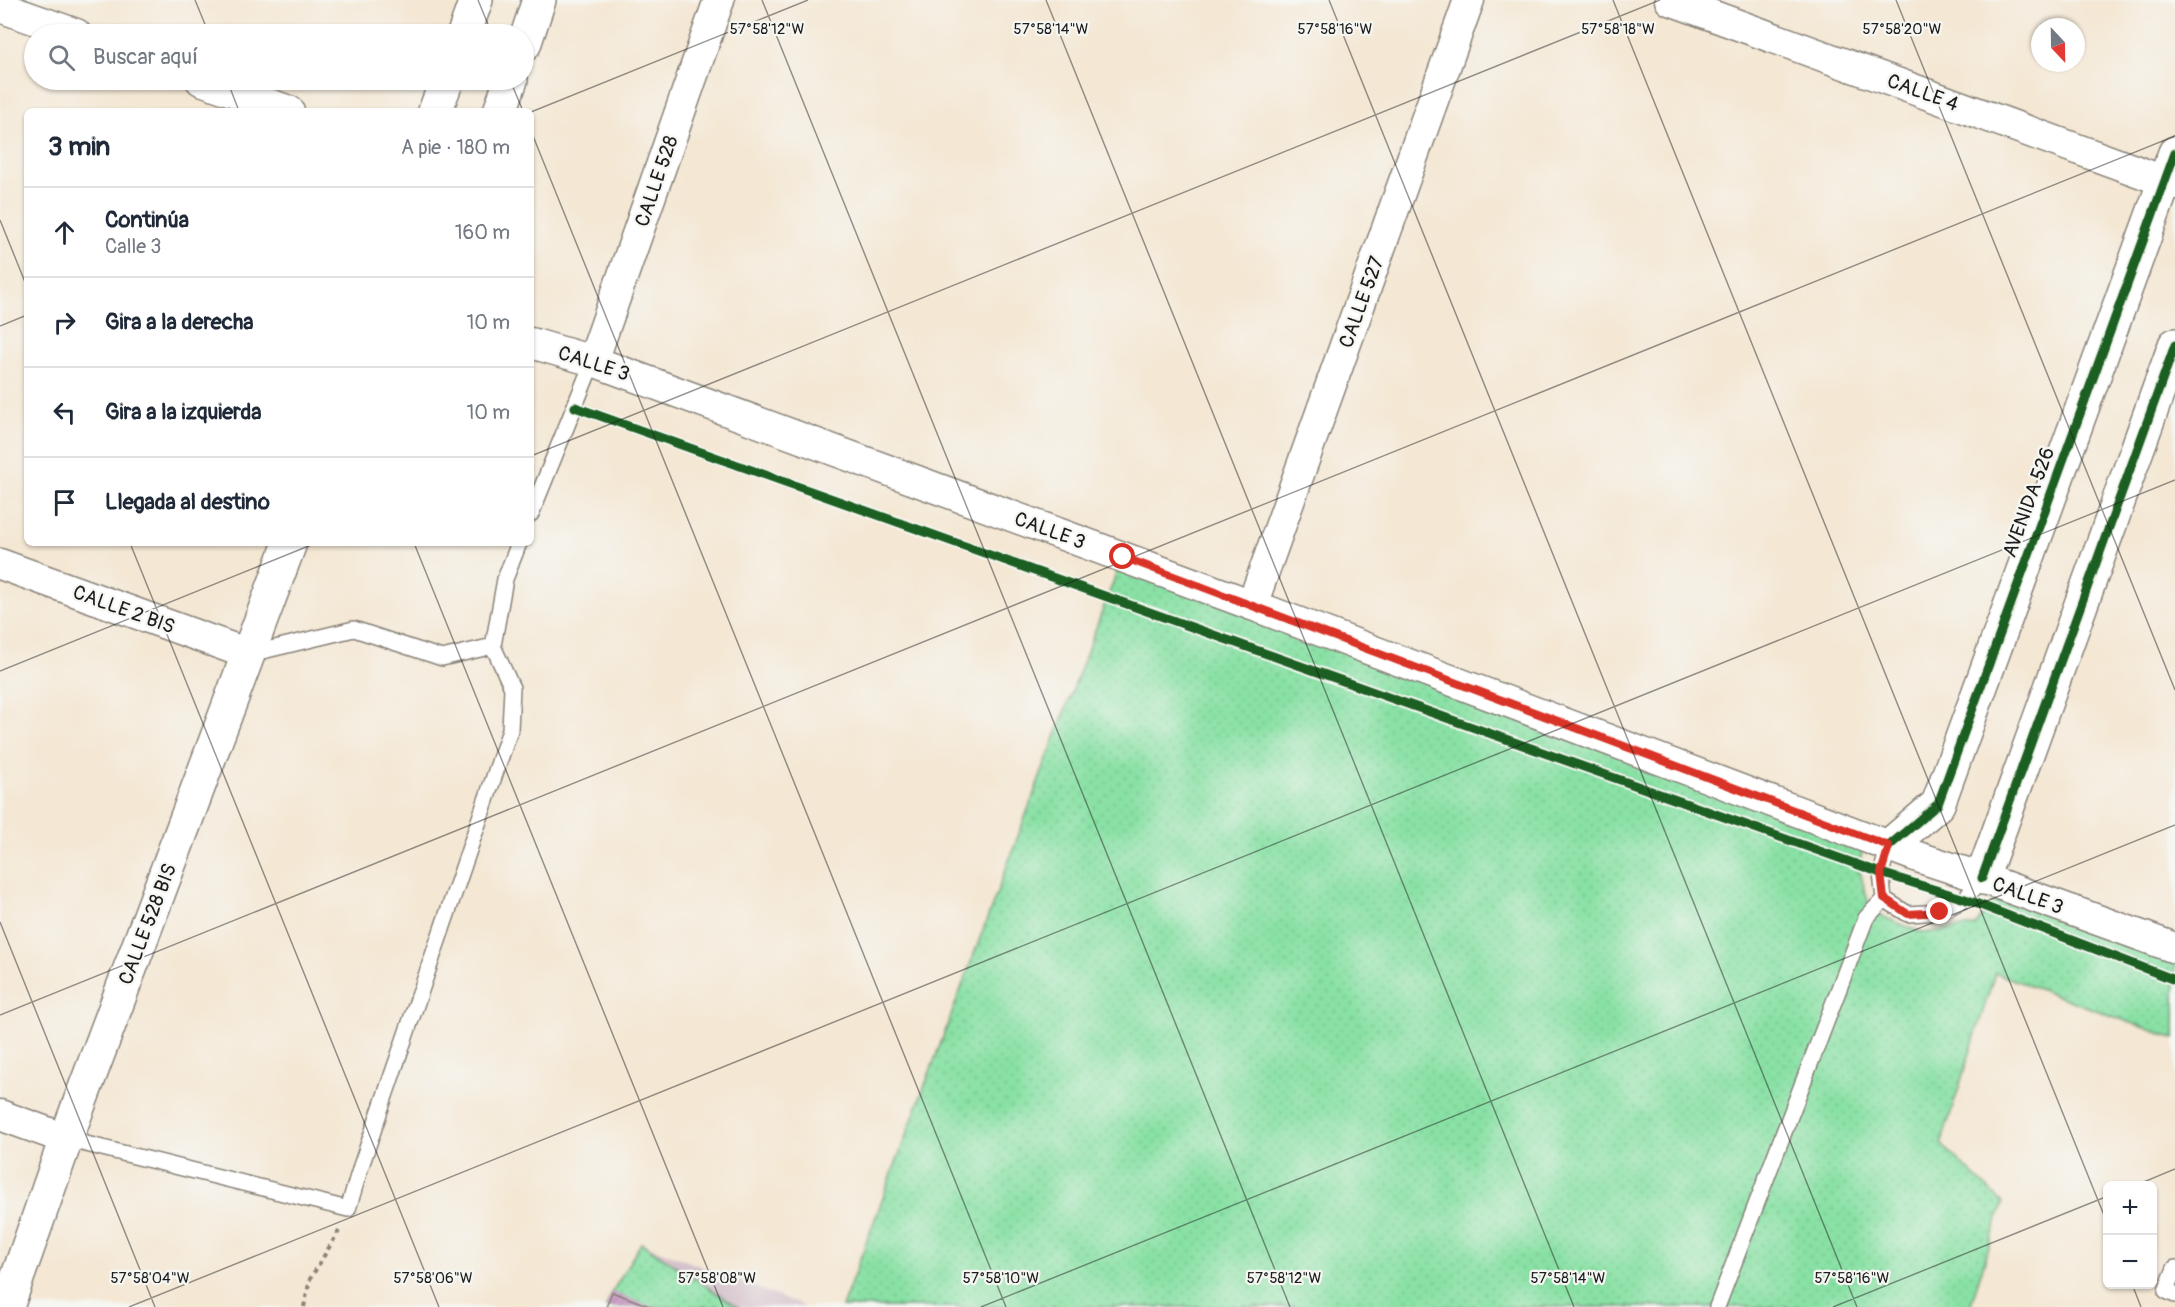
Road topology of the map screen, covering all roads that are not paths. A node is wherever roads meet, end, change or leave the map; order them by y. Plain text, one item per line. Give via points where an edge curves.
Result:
1 (476, 0) edge
2 (539, 0) edge
3 (719, 0) edge
4 (1469, 0) edge
5 (1670, 0) edge
6 (0, 7) edge
7 (48, 24) edge
8 (468, 24) edge
9 (531, 24) edge
10 (229, 90) edge
11 (443, 90) edge
12 (507, 90) edge
13 (280, 108) edge
14 (436, 108) edge
15 (501, 108) edge
16 (2172, 173) edge
17 (534, 344) edge
18 (2175, 345) edge
19 (593, 361) junction
20 (534, 507) edge
21 (289, 546) edge
22 (518, 546) edge
23 (0, 564) edge
24 (1252, 605) junction
25 (493, 646) junction
26 (248, 654) junction
27 (1889, 846) junction
28 (1982, 878) junction
29 (1884, 898) junction
30 (2175, 948) edge
31 (0, 1115) edge
32 (66, 1139) junction
33 (2175, 1268) edge
34 (2175, 1295) edge
35 (7, 1307) edge
36 (1717, 1307) edge

1 - 8 main road
2 - 9 main road
3 - 19 street, CALLE 528
4 - 24 street, CALLE 527
5 - 16 street, CALLE 4
6 - 7 street
10 - 13 street
11 - 14 main road
12 - 15 main road
16 - 27 main road, AVENIDA 526 via 1938,804
17 - 19 street, CALLE 3
18 - 28 main road
19 - 20 lane
19 - 24 street, CALLE 3
21 - 26 main road, CALLE 528 BIS
22 - 25 lane via 505,579
23 - 26 street, CALLE 2 BIS
24 - 27 street, CALLE 3
25 - 26 lane via 442,658 354,629
25 - 32 lane via 512,688 510,730 348,1209
26 - 32 main road, CALLE 528 BIS
27 - 28 street, CALLE 3
27 - 29 lane via 1881,873
28 - 29 lane via 1965,899 1940,912 1908,914
28 - 30 street, CALLE 3
29 - 36 lane via 1866,918
31 - 32 street
32 - 35 main road, CALLE 528 BIS
33 - 34 lane via 2166,1291

